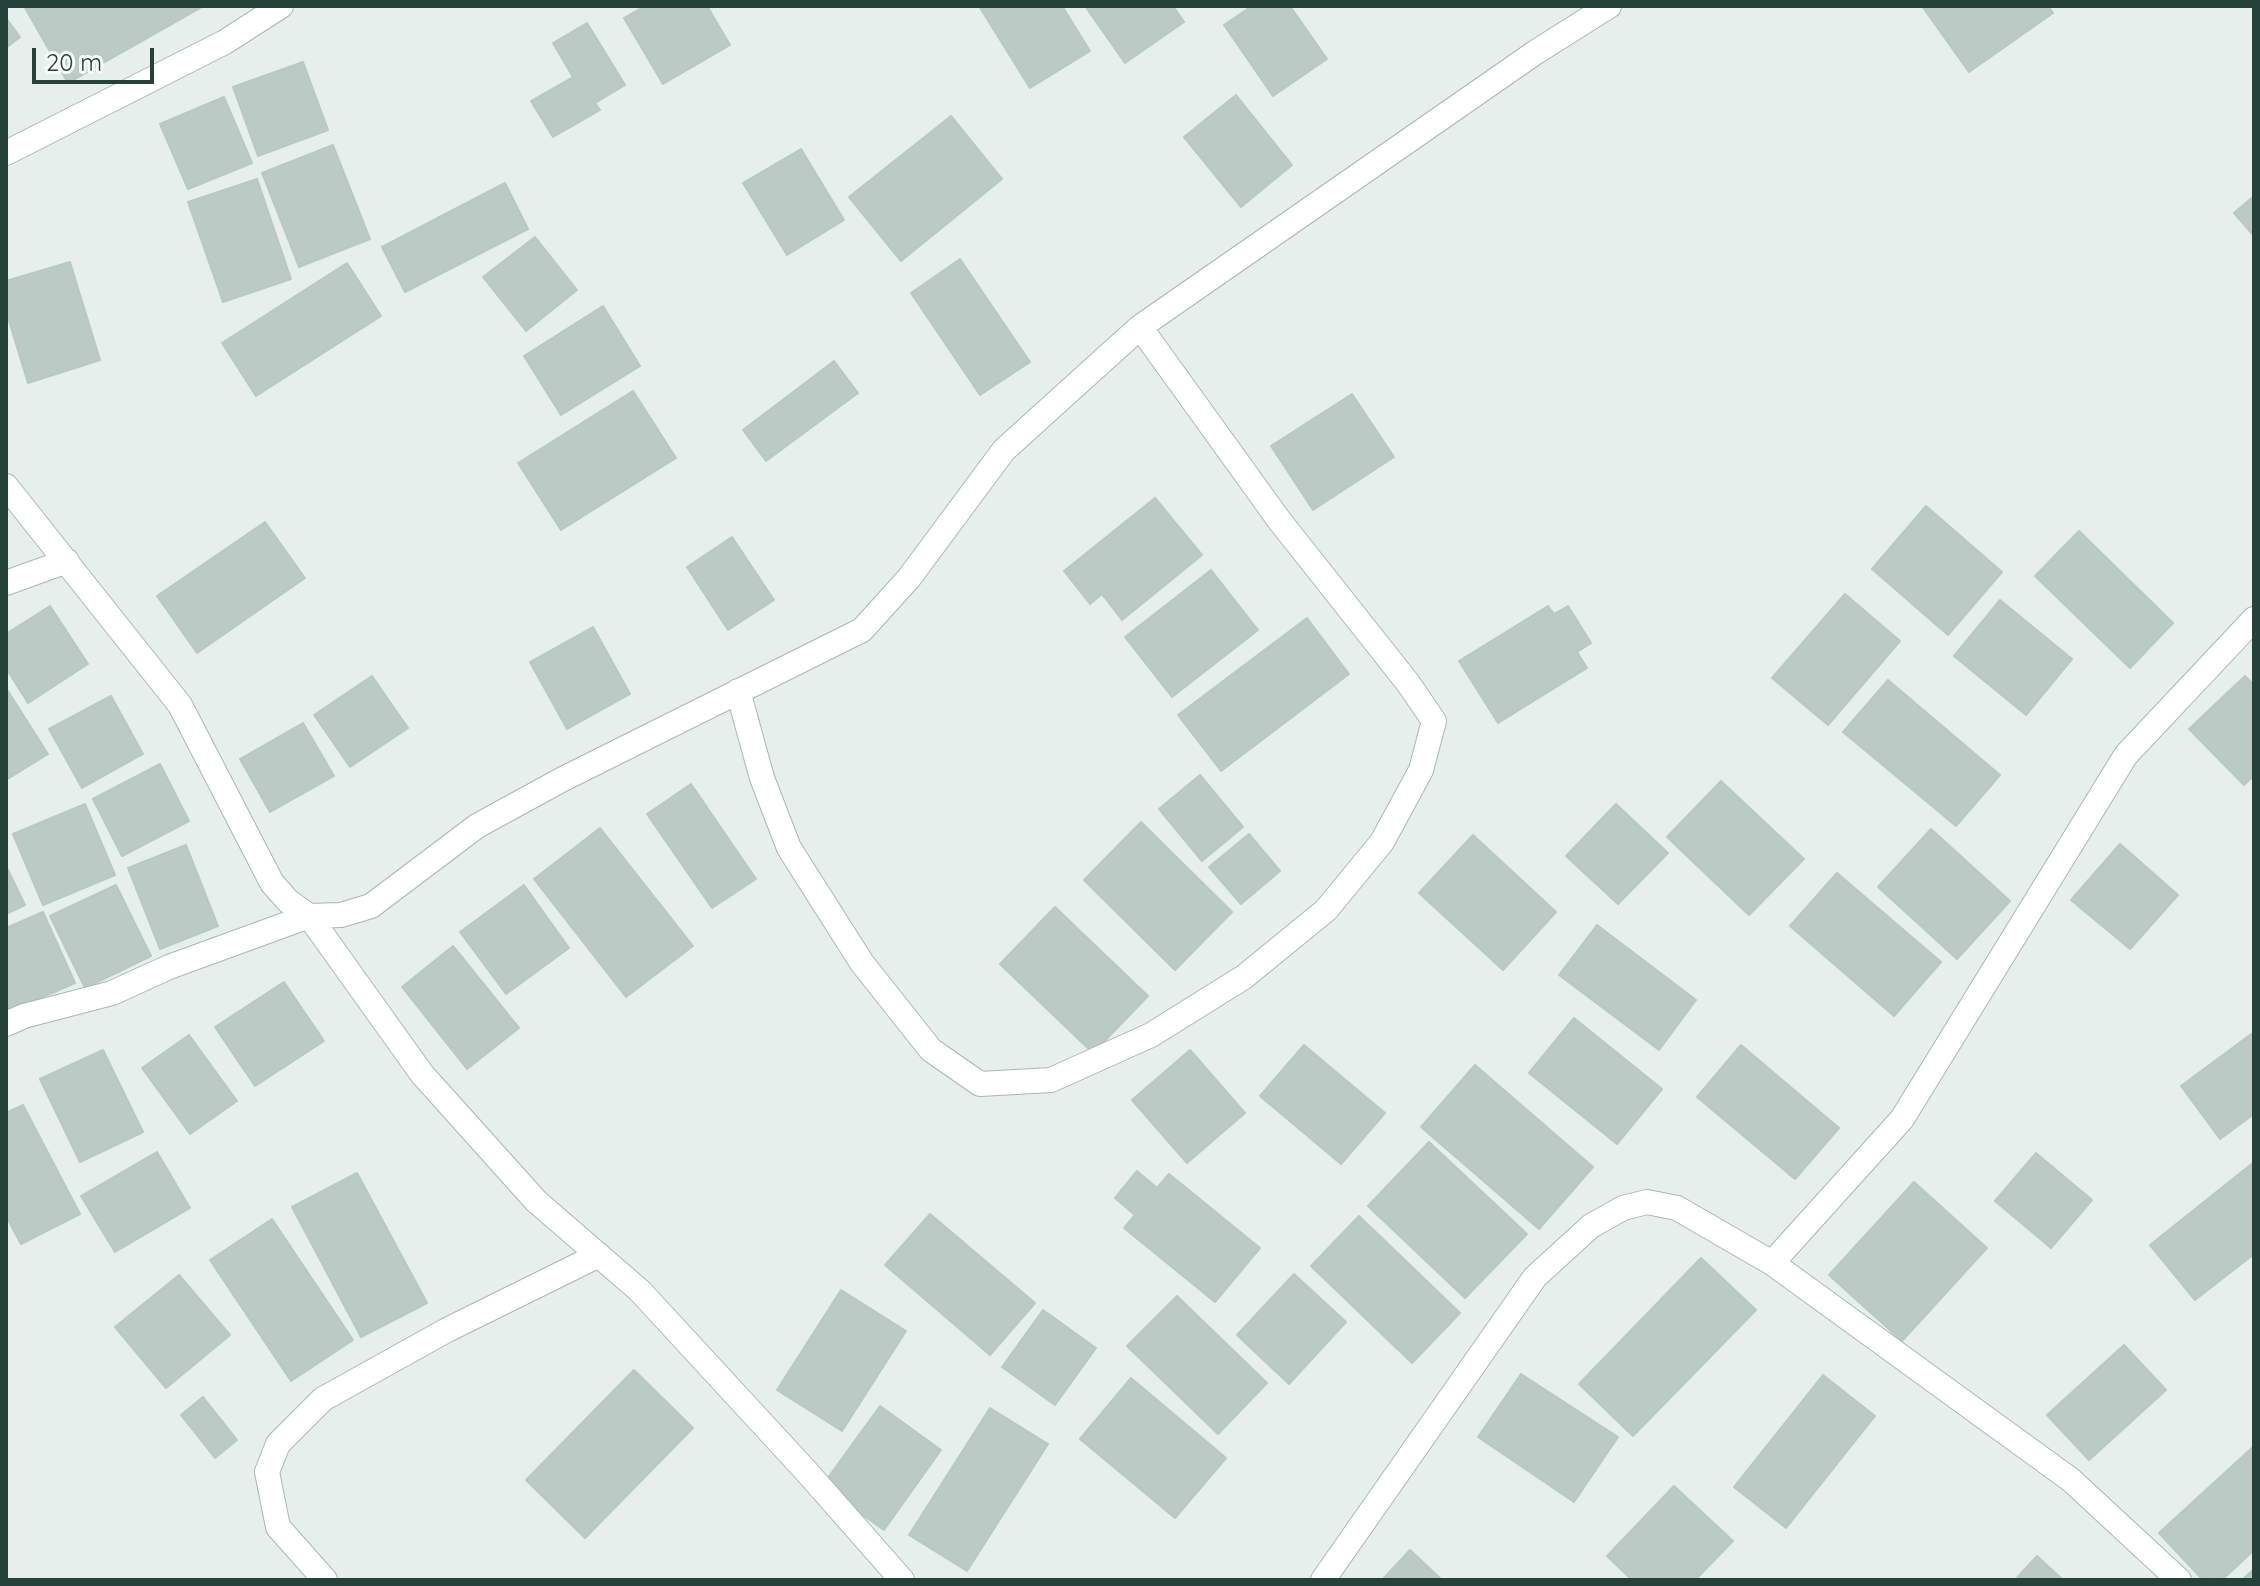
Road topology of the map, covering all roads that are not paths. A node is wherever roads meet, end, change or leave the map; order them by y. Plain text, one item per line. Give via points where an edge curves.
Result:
1 (281, 6) edge
2 (1609, 6) edge
3 (6, 153) edge
4 (1140, 327) junction
5 (6, 486) edge
6 (67, 561) junction
7 (6, 583) edge
8 (2251, 629) edge
9 (738, 691) junction
10 (309, 916) junction
11 (6, 1024) edge
12 (599, 1255) junction
13 (1772, 1263) junction
14 (325, 1580) edge
15 (902, 1580) edge
16 (1323, 1580) edge
17 (2179, 1580) edge

1 - 3 street via 225,42
2 - 4 street
4 - 9 street via 1004,450 909,578 862,630
4 - 9 street via 1279,520 1434,721 1421,770 1382,842 1326,910 1244,977 1151,1035 1051,1080 980,1084 931,1050 862,963 789,848 762,778
5 - 6 street
6 - 7 street
6 - 10 street via 180,705 272,883
8 - 13 street via 2126,755 1902,1119
9 - 10 street via 477,826 371,906 341,915
10 - 11 street via 112,993
10 - 12 street via 422,1074 536,1201
12 - 14 street via 323,1399 278,1444 267,1472 278,1527
12 - 15 street via 640,1291
13 - 16 street via 1677,1208 1647,1202 1591,1226 1535,1277
13 - 17 street via 2071,1480

